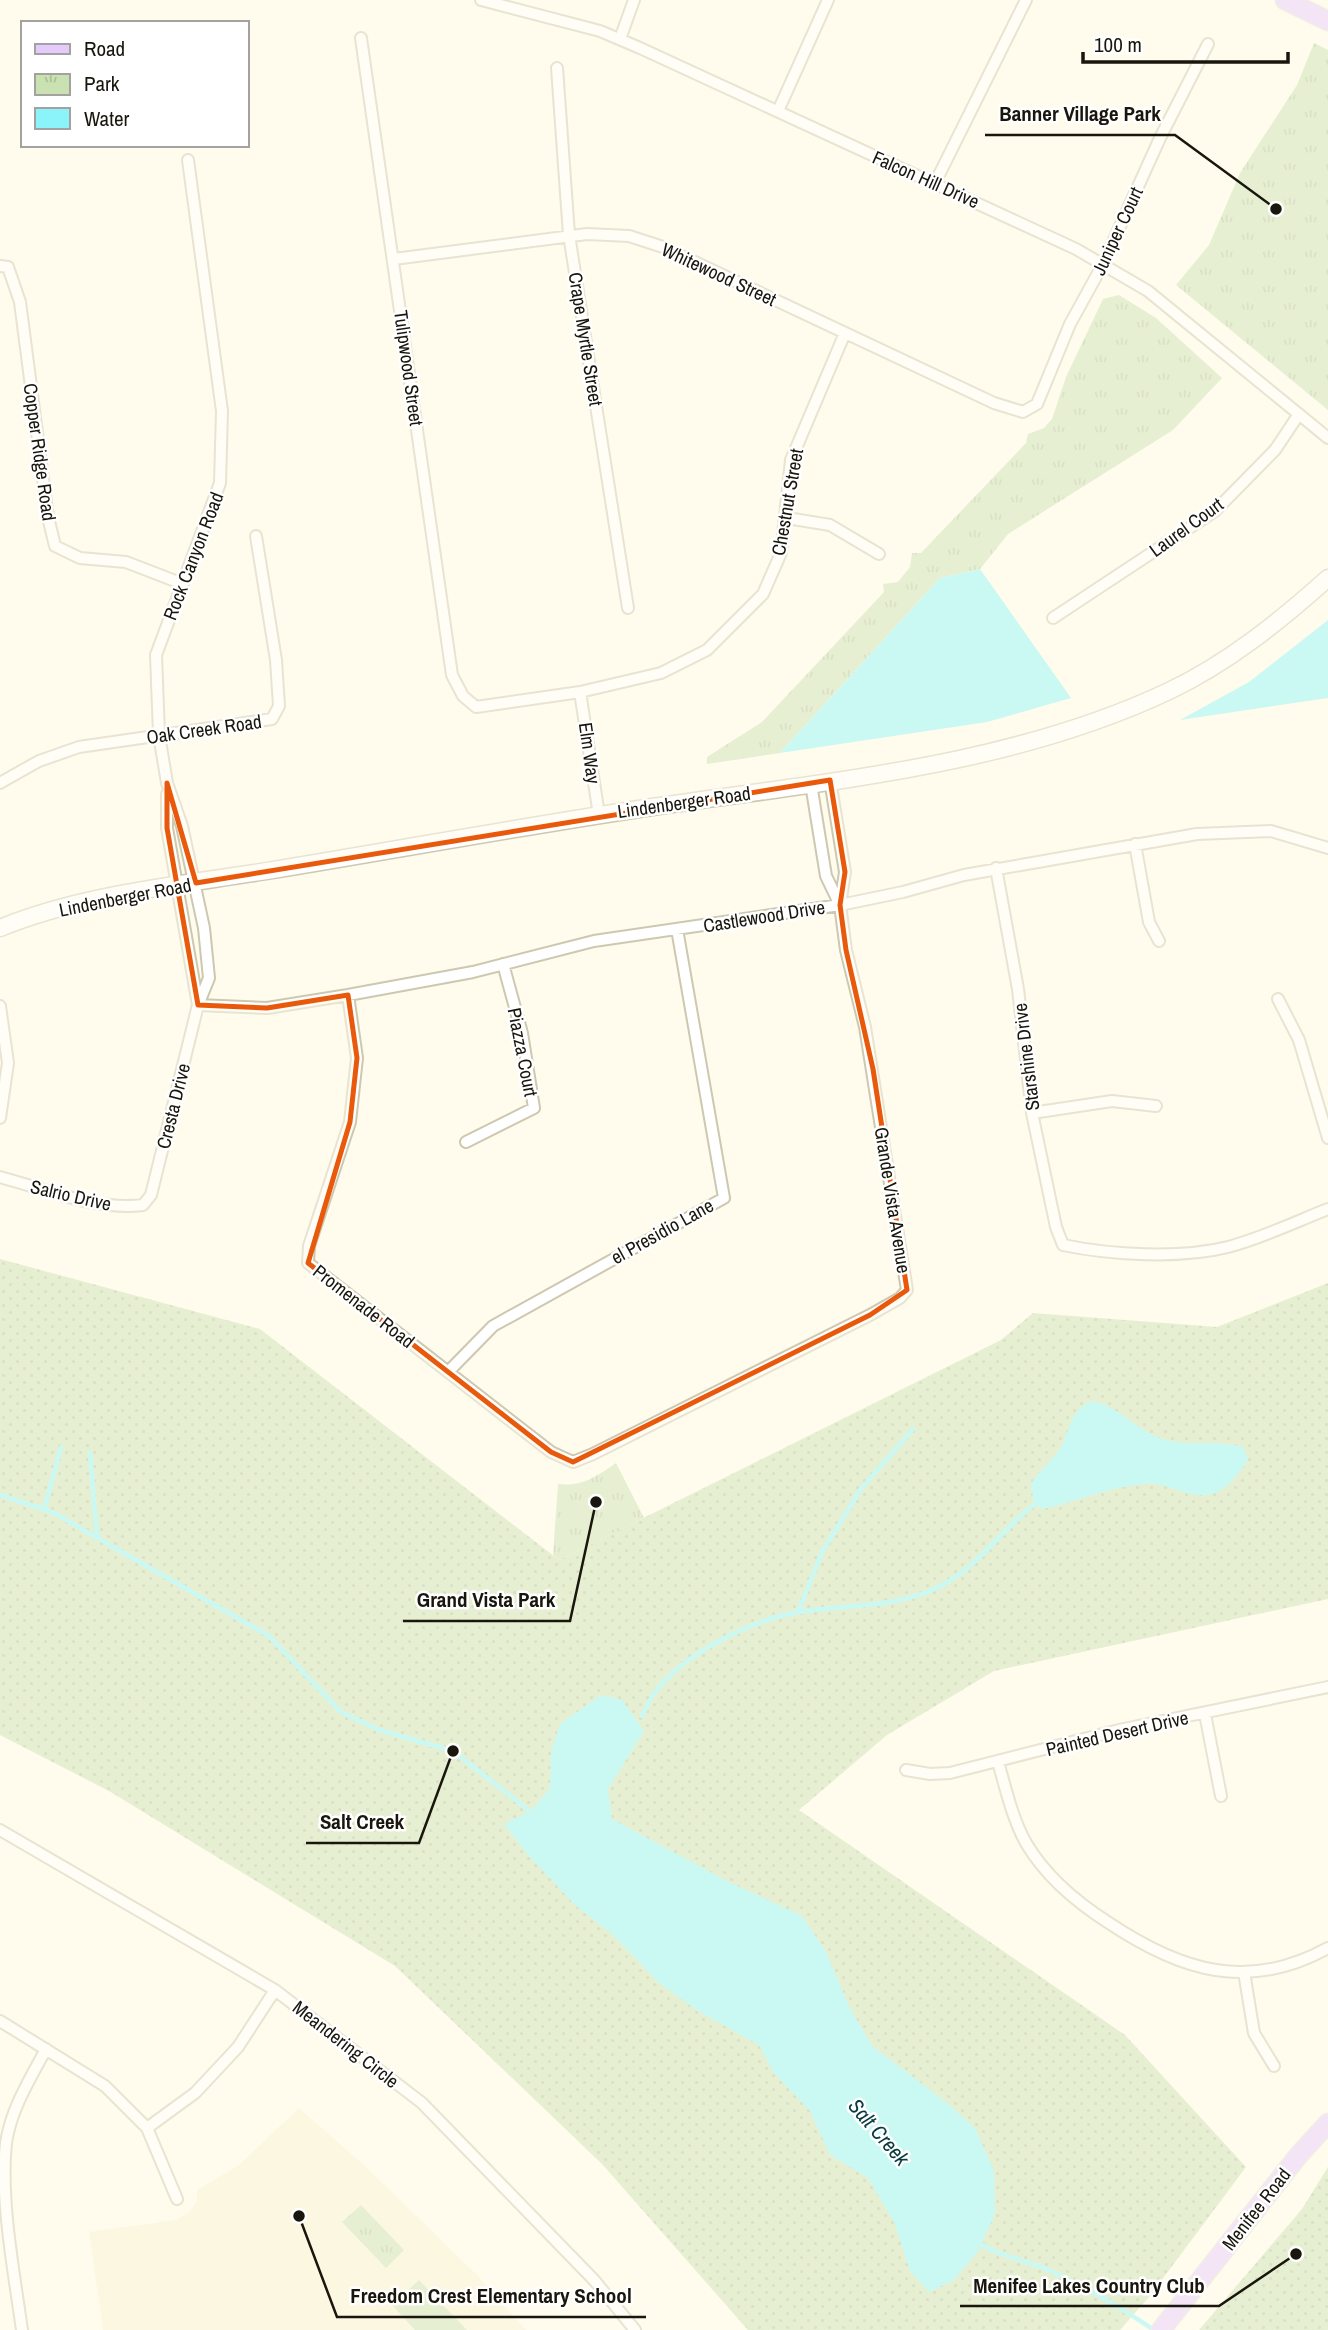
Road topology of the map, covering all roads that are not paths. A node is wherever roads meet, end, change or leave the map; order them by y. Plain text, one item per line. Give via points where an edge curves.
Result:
1 (481, 0) edge
2 (634, 0) edge
3 (828, 0) edge
4 (1026, 0) edge
5 (1285, 0) edge
6 (1328, 20) edge
7 (361, 38) dead end
8 (620, 39) junction
9 (1208, 44) dead end
10 (557, 68) dead end
11 (778, 111) junction
12 (188, 160) dead end
13 (935, 183) junction
14 (569, 234) junction
15 (394, 259) junction
16 (1103, 264) junction
17 (4, 267) edge
18 (845, 333) junction
19 (1023, 412) joint
20 (1299, 414) junction
21 (1328, 438) edge
22 (787, 518) junction
23 (256, 536) dead end
24 (879, 554) dead end
25 (1328, 578) edge
26 (183, 584) junction
27 (628, 608) dead end
28 (1054, 618) dead end
29 (580, 692) junction
30 (463, 696) joint
31 (159, 735) junction
32 (830, 780) junction
33 (0, 783) edge
34 (167, 783) junction
35 (811, 784) junction
36 (599, 815) junction
37 (1135, 844) junction
38 (1328, 848) edge
39 (996, 868) junction
40 (196, 883) junction
41 (178, 886) junction
42 (840, 905) junction
43 (0, 928) edge
44 (677, 929) junction
45 (1159, 942) dead end
46 (503, 964) junction
47 (348, 995) junction
48 (1278, 999) dead end
49 (198, 1005) junction
50 (0, 1006) edge
51 (1156, 1106) dead end
52 (1032, 1113) junction
53 (0, 1118) edge
54 (1328, 1138) edge
55 (466, 1143) dead end
56 (0, 1177) edge
57 (143, 1205) joint
58 (1328, 1209) edge
59 (448, 1372) junction
60 (573, 1462) joint
61 (1328, 1687) edge
62 (1205, 1714) junction
63 (998, 1762) junction
64 (906, 1770) dead end
65 (1222, 1796) dead end
66 (0, 1830) edge
67 (1328, 1948) edge
68 (1244, 1972) junction
69 (275, 1990) junction
70 (0, 2021) edge
71 (46, 2049) junction
72 (1274, 2066) dead end
73 (1328, 2123) edge
74 (147, 2128) junction
75 (177, 2199) dead end
76 (22, 2330) edge
77 (635, 2330) edge
78 (1161, 2330) edge

1 - 8 street, Falcon Hill Drive
2 - 8 street
3 - 11 street
4 - 13 street
5 - 6 main road
7 - 15 street, Tulipwood Street
8 - 11 street, Falcon Hill Drive
9 - 16 street, Juniper Court
10 - 14 street, Crape Myrtle Street
11 - 13 street, Falcon Hill Drive
12 - 26 street, Rock Canyon Road via 222,411 220,483
13 - 16 street, Falcon Hill Drive
14 - 15 street, Whitewood Street
14 - 18 street, Whitewood Street via 629,236 663,247
14 - 27 street, Crape Myrtle Street
15 - 30 street, Tulipwood Street via 452,675
16 - 19 street, Juniper Court via 1070,324 1037,404
16 - 20 street, Falcon Hill Drive via 1148,291
17 - 26 street, Copper Ridge Road via 20,302 55,546 80,558 126,562
18 - 19 street, Whitewood Street via 994,403
18 - 22 street, Chestnut Street via 791,460
20 - 21 street, Falcon Hill Drive
20 - 28 street, Laurel Court via 1275,450 1215,511
22 - 24 street via 830,525
22 - 29 street, Chestnut Street via 781,553 763,594 706,650 661,673
23 - 31 street, Oak Creek Road via 279,706 272,719
25 - 32 street, Lindenberger Road via 1236,652 1172,689 1112,715 1016,747
26 - 31 street, Rock Canyon Road via 156,656
29 - 30 street, Chestnut Street via 476,707
29 - 36 street, Elm Way
31 - 33 street, Oak Creek Road via 79,747 39,761
31 - 34 street, Rock Canyon Road
32 - 35 street, Lindenberger Road
32 - 42 street, Grande Vista Avenue via 845,872
34 - 40 street, Rock Canyon Road
34 - 41 street, Rock Canyon Road via 167,828
35 - 36 street, Lindenberger Road
35 - 42 street, Grande Vista Avenue via 826,876
36 - 40 street, Lindenberger Road
37 - 38 street, Castlewood Drive via 1252,829 1295,836
37 - 39 street, Castlewood Drive
37 - 45 street via 1150,922
39 - 42 street, Castlewood Drive
39 - 52 street, Starshine Drive via 1018,989
40 - 41 street, Lindenberger Road
40 - 49 street, Cresta Drive via 209,978
41 - 43 street, Lindenberger Road via 68,905
41 - 49 street, Cresta Drive
42 - 44 street, Castlewood Drive
42 - 60 street, Grande Vista Avenue via 873,1069 907,1290 870,1315
44 - 46 street, Castlewood Drive via 594,942
44 - 59 street, el Presidio Lane via 724,1198 493,1326
46 - 47 street, Castlewood Drive
46 - 55 street, Piazza Court via 522,1033 534,1108
47 - 49 street, Castlewood Drive via 267,1008
47 - 59 street, Promenade Road via 357,1058 350,1122 309,1246 308,1263
48 - 54 street via 1299,1040
49 - 57 street, Cresta Drive via 151,1195
50 - 53 street via 8,1063
51 - 52 street via 1112,1101
52 - 58 street, Starshine Drive via 1063,1245 1185,1254 1248,1241
56 - 57 street, Salrio Drive via 95,1203
59 - 60 street, Promenade Road via 551,1452
61 - 62 street, Painted Desert Drive
62 - 63 street, Painted Desert Drive via 1119,1730
62 - 65 street
63 - 64 street, Painted Desert Drive via 950,1773
63 - 68 street via 1025,1842 1066,1892 1160,1954 1215,1971
66 - 69 street, Meandering Circle
67 - 68 street via 1301,1960
68 - 72 street via 1254,2033
69 - 74 street via 238,2046 195,2093
69 - 77 street, Meandering Circle via 422,2103 594,2280
70 - 71 street
71 - 74 street via 105,2086
71 - 76 street via 15,2109 3,2169
73 - 78 main road, Menifee Road
74 - 75 street

